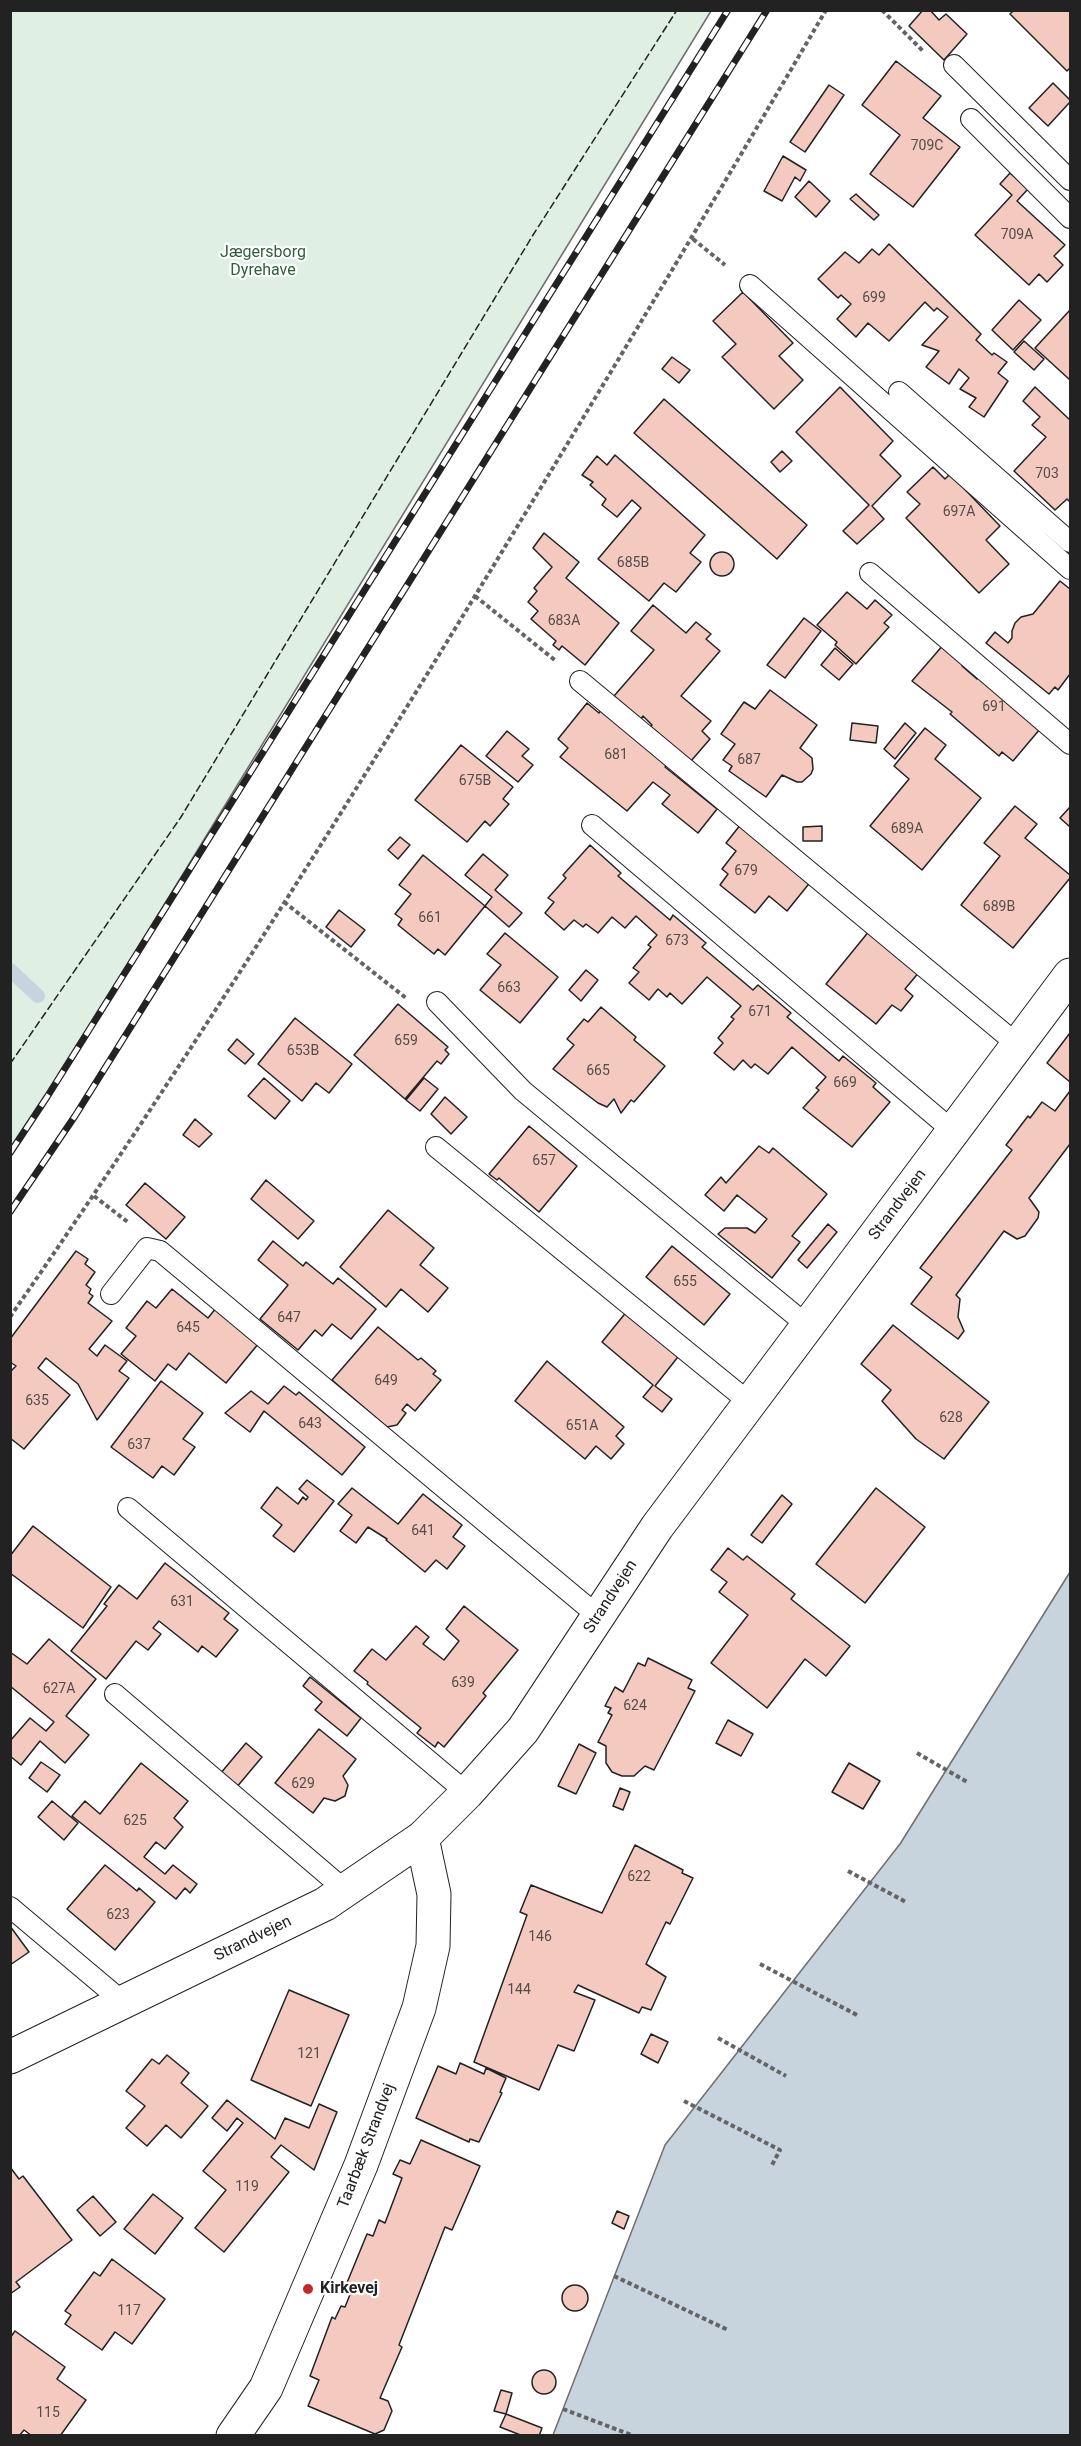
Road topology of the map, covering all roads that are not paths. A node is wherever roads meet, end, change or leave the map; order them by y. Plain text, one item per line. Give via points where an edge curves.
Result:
1 (954, 65) road end
2 (971, 119) dead end
3 (1071, 180) edge
4 (1071, 218) edge
5 (750, 285) road end
6 (899, 392) dead end
7 (1071, 542) edge
8 (1071, 569) edge
9 (870, 573) dead end
10 (580, 681) road end
11 (1071, 744) edge
12 (592, 825) dead end
13 (1071, 975) edge
14 (437, 1002) road end
15 (1018, 1046) junction
16 (953, 1131) junction
17 (436, 1147) dead end
18 (111, 1294) dead end
19 (808, 1326) junction
20 (750, 1403) junction
21 (128, 1509) dead end
22 (598, 1616) junction
23 (115, 1694) dead end
24 (467, 1793) junction
25 (422, 1838) junction
26 (345, 1890) junction
27 (10, 1907) edge
28 (123, 2002) junction
29 (10, 2057) edge
30 (233, 2436) edge

1 - 3 lane
2 - 4 lane
5 - 8 lane
6 - 7 lane
9 - 11 lane
10 - 15 lane
12 - 16 lane
13 - 15 main road, Strandvejen
14 - 19 lane via 523,1091
15 - 16 main road, Strandvejen
16 - 19 main road, Strandvejen
17 - 20 lane
18 - 22 lane via 147,1248 160,1251
19 - 20 main road, Strandvejen
20 - 22 main road, Strandvejen via 657,1527
21 - 24 lane
22 - 24 main road, Strandvejen via 523,1730
23 - 26 lane
24 - 25 main road, Strandvejen
25 - 26 main road, Strandvejen
25 - 30 main road, Taarbæk Strandvej via 434,1904 433,1946 419,2008 361,2165 266,2388
26 - 28 main road, Strandvejen via 325,1904
27 - 28 lane
28 - 29 main road, Strandvejen

